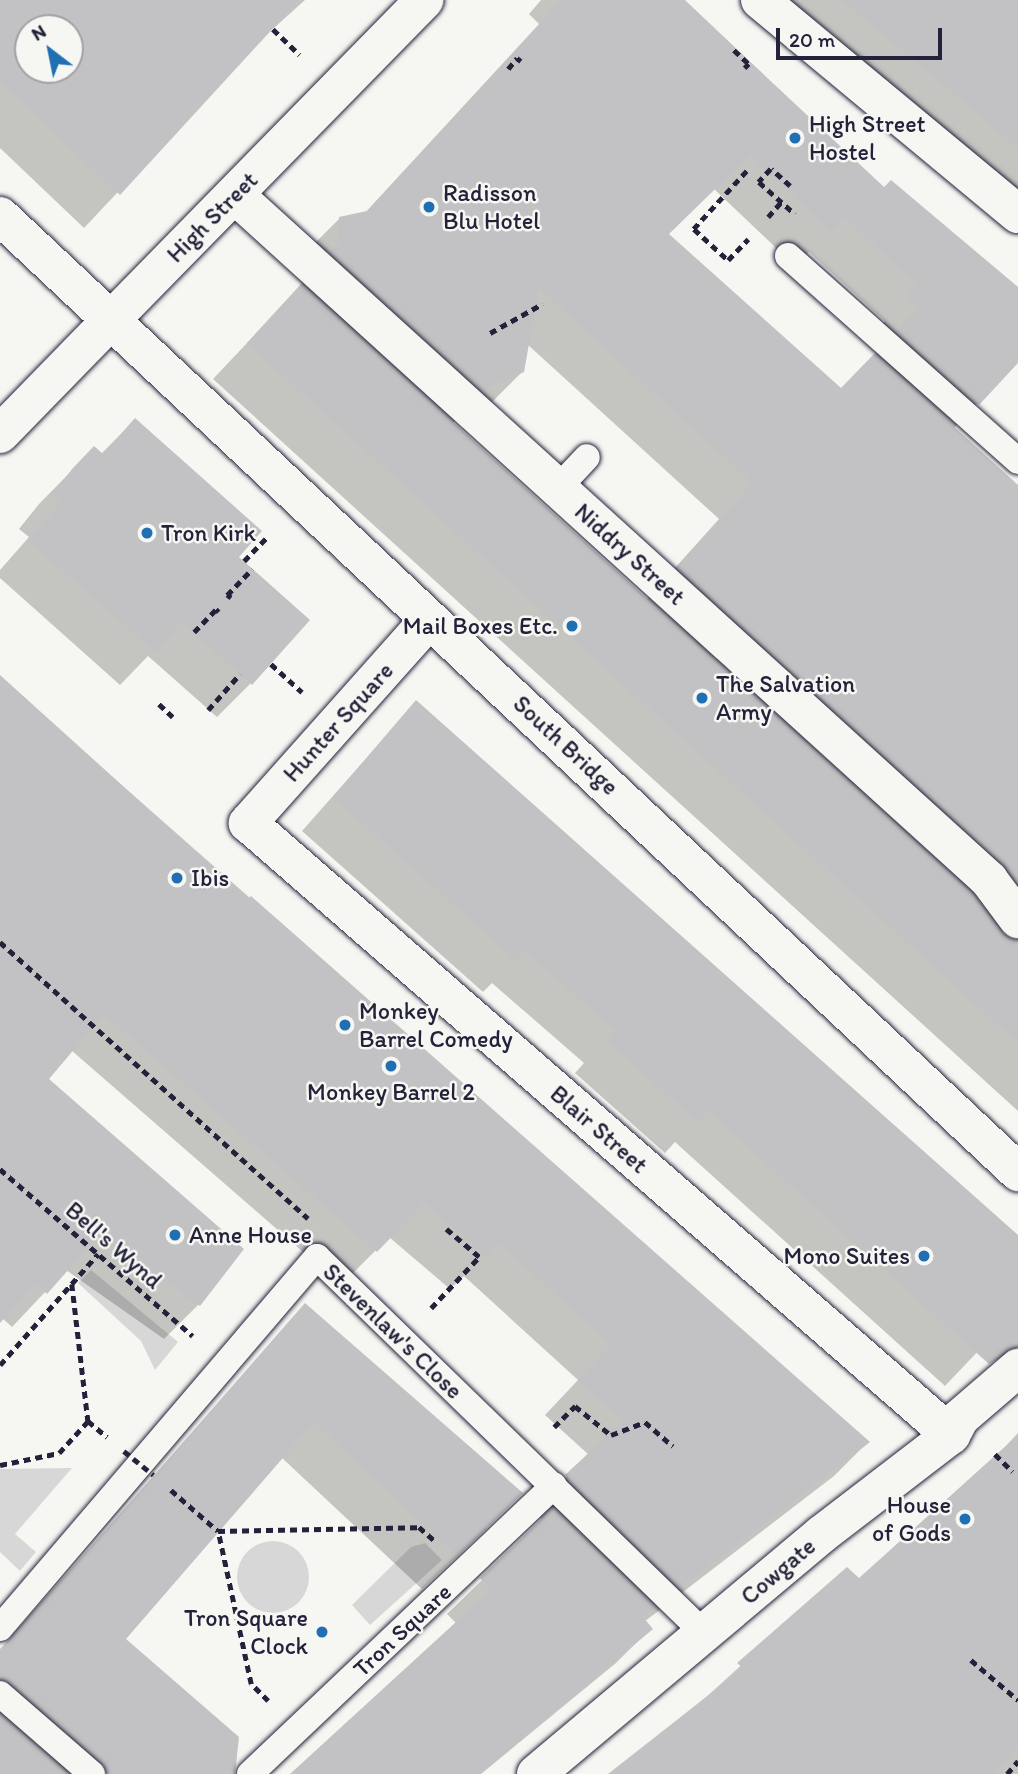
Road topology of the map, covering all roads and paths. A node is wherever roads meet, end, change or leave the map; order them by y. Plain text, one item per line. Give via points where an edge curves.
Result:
1 (424, 0) edge
2 (760, 0) edge
3 (734, 50) dead end
4 (522, 61) dead end
5 (745, 68) dead end
6 (508, 69) dead end
7 (747, 171) dead end
8 (790, 187) dead end
9 (767, 189) dead end
10 (234, 195) junction
11 (1018, 214) edge
12 (0, 216) edge
13 (748, 239) dead end
14 (788, 256) dead end
15 (542, 304) dead end
16 (111, 320) junction
17 (490, 333) dead end
18 (0, 434) edge
19 (587, 457) dead end
20 (1018, 461) edge
21 (558, 488) junction
22 (269, 535) dead end
23 (244, 561) dead end
24 (252, 569) dead end
25 (231, 598) dead end
26 (219, 612) dead end
27 (428, 621) junction
28 (194, 632) dead end
29 (240, 674) dead end
30 (159, 705) dead end
31 (208, 710) dead end
32 (173, 717) dead end
33 (248, 823) joint
34 (1018, 919) edge
35 (0, 942) edge
36 (0, 1169) edge
37 (1018, 1172) edge
38 (446, 1229) dead end
39 (98, 1254) junction
40 (317, 1257) junction
41 (72, 1283) junction
42 (196, 1339) dead end
43 (402, 1339) junction
44 (0, 1365) edge
45 (1018, 1368) edge
46 (88, 1421) junction
47 (951, 1435) junction
48 (673, 1446) dead end
49 (525, 1458) junction
50 (0, 1465) edge
51 (554, 1486) junction
52 (419, 1527) dead end
53 (218, 1531) junction
54 (0, 1628) edge
55 (705, 1634) junction
56 (971, 1660) dead end
57 (251, 1684) dead end
58 (0, 1694) edge
59 (1018, 1700) edge
60 (1018, 1761) edge
61 (92, 1774) edge
62 (250, 1774) edge
63 (536, 1774) edge
64 (1007, 1774) edge

1 - 10 street, High Street
2 - 11 street
3 - 5 path via 749,64
4 - 6 path via 517,58
7 - 13 path via 694,229 728,260
8 - 9 path via 771,169 759,181
10 - 16 street, High Street
10 - 21 street, Niddry Street
12 - 16 street, South Bridge
14 - 20 lane
15 - 17 path
16 - 18 street, High Street
16 - 27 street, South Bridge
19 - 21 lane
21 - 34 street, Niddry Street via 989,880
22 - 23 path
24 - 25 path via 228,595
26 - 28 path via 216,609
27 - 33 street, Hunter Square
27 - 37 street, South Bridge via 529,710
29 - 31 path
30 - 32 path
33 - 47 street, Blair Street
35 - 40 path, Stevenlaw's Close via 196,1121 307,1214
36 - 39 path, Bell's Wynd
38 - 43 path via 479,1257
39 - 41 path
39 - 42 path, Bell's Wynd
40 - 43 lane, Stevenlaw's Close
40 - 54 lane
41 - 44 path
41 - 46 path
43 - 49 lane, Stevenlaw's Close
45 - 47 street, Cowgate via 960,1418
46 - 50 path via 59,1453
46 - 53 path, bridge
47 - 55 street, Cowgate via 822,1534
48 - 49 path via 645,1422 611,1435 575,1406
49 - 51 lane, Stevenlaw's Close
51 - 55 lane, Stevenlaw's Close
51 - 62 lane, Tron Square
52 - 53 path
53 - 57 path
55 - 63 street, Cowgate
56 - 59 path
58 - 61 lane
60 - 64 path

